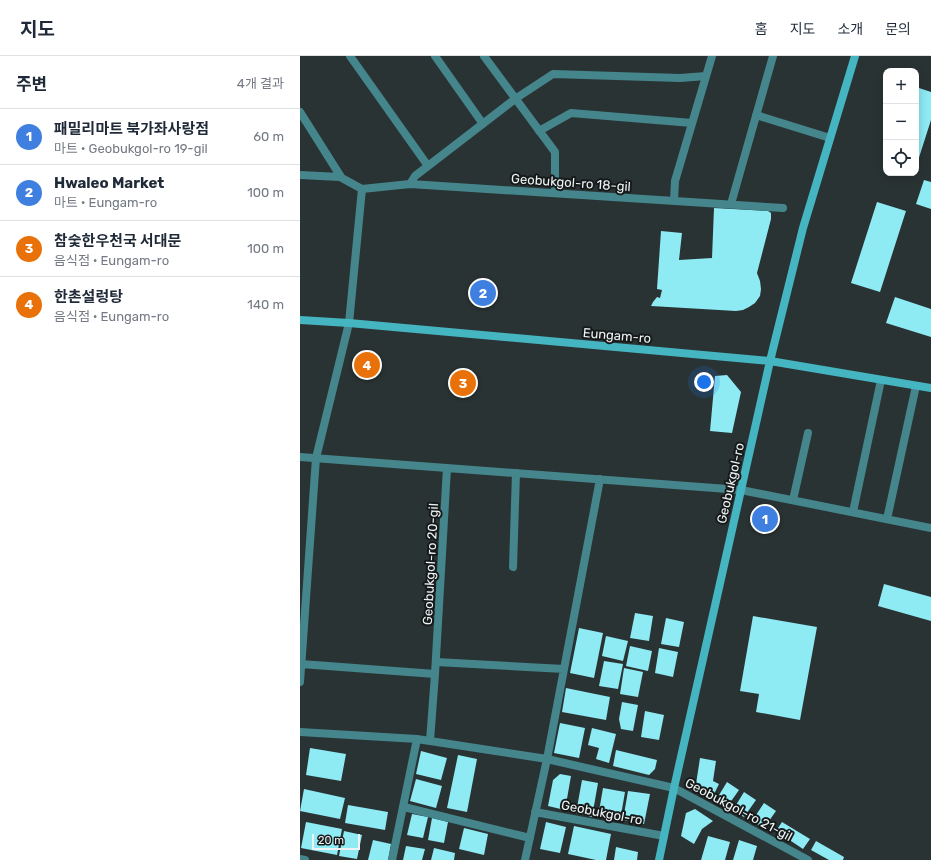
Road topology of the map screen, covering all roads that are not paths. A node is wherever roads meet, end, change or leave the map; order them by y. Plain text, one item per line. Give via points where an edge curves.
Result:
1 (350, 56) edge
2 (435, 56) edge
3 (484, 56) edge
4 (712, 56) edge
5 (773, 56) edge
6 (855, 56) edge
7 (706, 76) junction
8 (515, 99) junction
9 (300, 112) edge
10 (756, 115) junction
11 (692, 123) junction
12 (482, 124) junction
13 (539, 131) junction
14 (830, 138) junction
15 (428, 166) junction
16 (300, 175) edge
17 (341, 177) junction
18 (410, 184) junction
19 (362, 190) junction
20 (555, 193) junction
21 (674, 201) junction
22 (731, 204) junction
23 (783, 208) dead end
24 (300, 320) edge
25 (349, 323) junction
26 (770, 361) junction
27 (881, 380) junction
28 (916, 386) junction
29 (931, 388) edge
30 (808, 433) dead end
31 (300, 457) edge
32 (316, 458) junction
33 (447, 468) junction
34 (516, 473) junction
35 (600, 479) junction
36 (741, 490) junction
37 (793, 500) junction
38 (853, 512) junction
39 (887, 519) junction
40 (931, 528) edge
41 (513, 567) dead end
42 (436, 662) junction
43 (301, 664) junction
44 (564, 669) junction
45 (435, 674) junction
46 (300, 682) edge
47 (300, 732) edge
48 (417, 739) junction
49 (430, 741) junction
50 (547, 759) junction
51 (674, 788) junction
52 (404, 807) junction
53 (535, 812) junction
54 (664, 836) junction
55 (530, 838) junction
56 (791, 856) edge
57 (300, 859) edge
58 (305, 860) edge
59 (392, 860) edge
60 (525, 860) edge
61 (659, 860) edge
62 (808, 860) edge

1 - 15 street
2 - 12 street
3 - 8 street
4 - 7 street
5 - 10 street
6 - 14 main road, Geobukgol-ro
7 - 8 street via 680,78 553,74
7 - 11 street
8 - 12 street
8 - 13 street
9 - 17 street
10 - 14 street
10 - 22 street
11 - 13 street via 571,113
11 - 21 street via 675,181
12 - 15 street
13 - 20 street via 555,152
14 - 26 main road, Geobukgol-ro via 803,228
15 - 18 street via 415,176
16 - 17 street
17 - 19 street
18 - 19 street, Geobukgol-ro 18-gil
18 - 20 street, Geobukgol-ro 18-gil
19 - 25 street
20 - 21 street, Geobukgol-ro 18-gil
21 - 22 street, Geobukgol-ro 18-gil
22 - 23 street, Geobukgol-ro 18-gil
24 - 25 main road, Eungam-ro
25 - 26 main road, Eungam-ro
25 - 32 street
26 - 27 main road, Eungam-ro
26 - 36 main road, Geobukgol-ro
27 - 28 main road, Eungam-ro
27 - 38 street
28 - 29 main road, Eungam-ro
28 - 39 street
30 - 37 street
31 - 32 street
32 - 33 street
32 - 43 street
33 - 34 street
33 - 42 street, Geobukgol-ro 20-gil
34 - 35 street
34 - 41 street
35 - 36 street
35 - 44 street
36 - 37 street
36 - 51 main road, Geobukgol-ro
37 - 38 street
38 - 39 street
39 - 40 street
42 - 44 street
42 - 45 street, Geobukgol-ro 20-gil
43 - 45 street
43 - 46 street
44 - 50 street
45 - 49 street, Geobukgol-ro 20-gil
47 - 48 street, Geobukgol-ro 21-gil
48 - 49 street, Geobukgol-ro 21-gil
48 - 52 street
49 - 50 street, Geobukgol-ro 21-gil
50 - 51 street, Geobukgol-ro 21-gil
50 - 53 street
51 - 54 main road, Geobukgol-ro
51 - 56 street, Geobukgol-ro 21-gil
52 - 55 street
52 - 59 street
53 - 54 street, Geobukgol-ro
53 - 55 street
54 - 61 main road, Geobukgol-ro
55 - 60 street
56 - 62 street, Geobukgol-ro 21-gil
57 - 58 street

